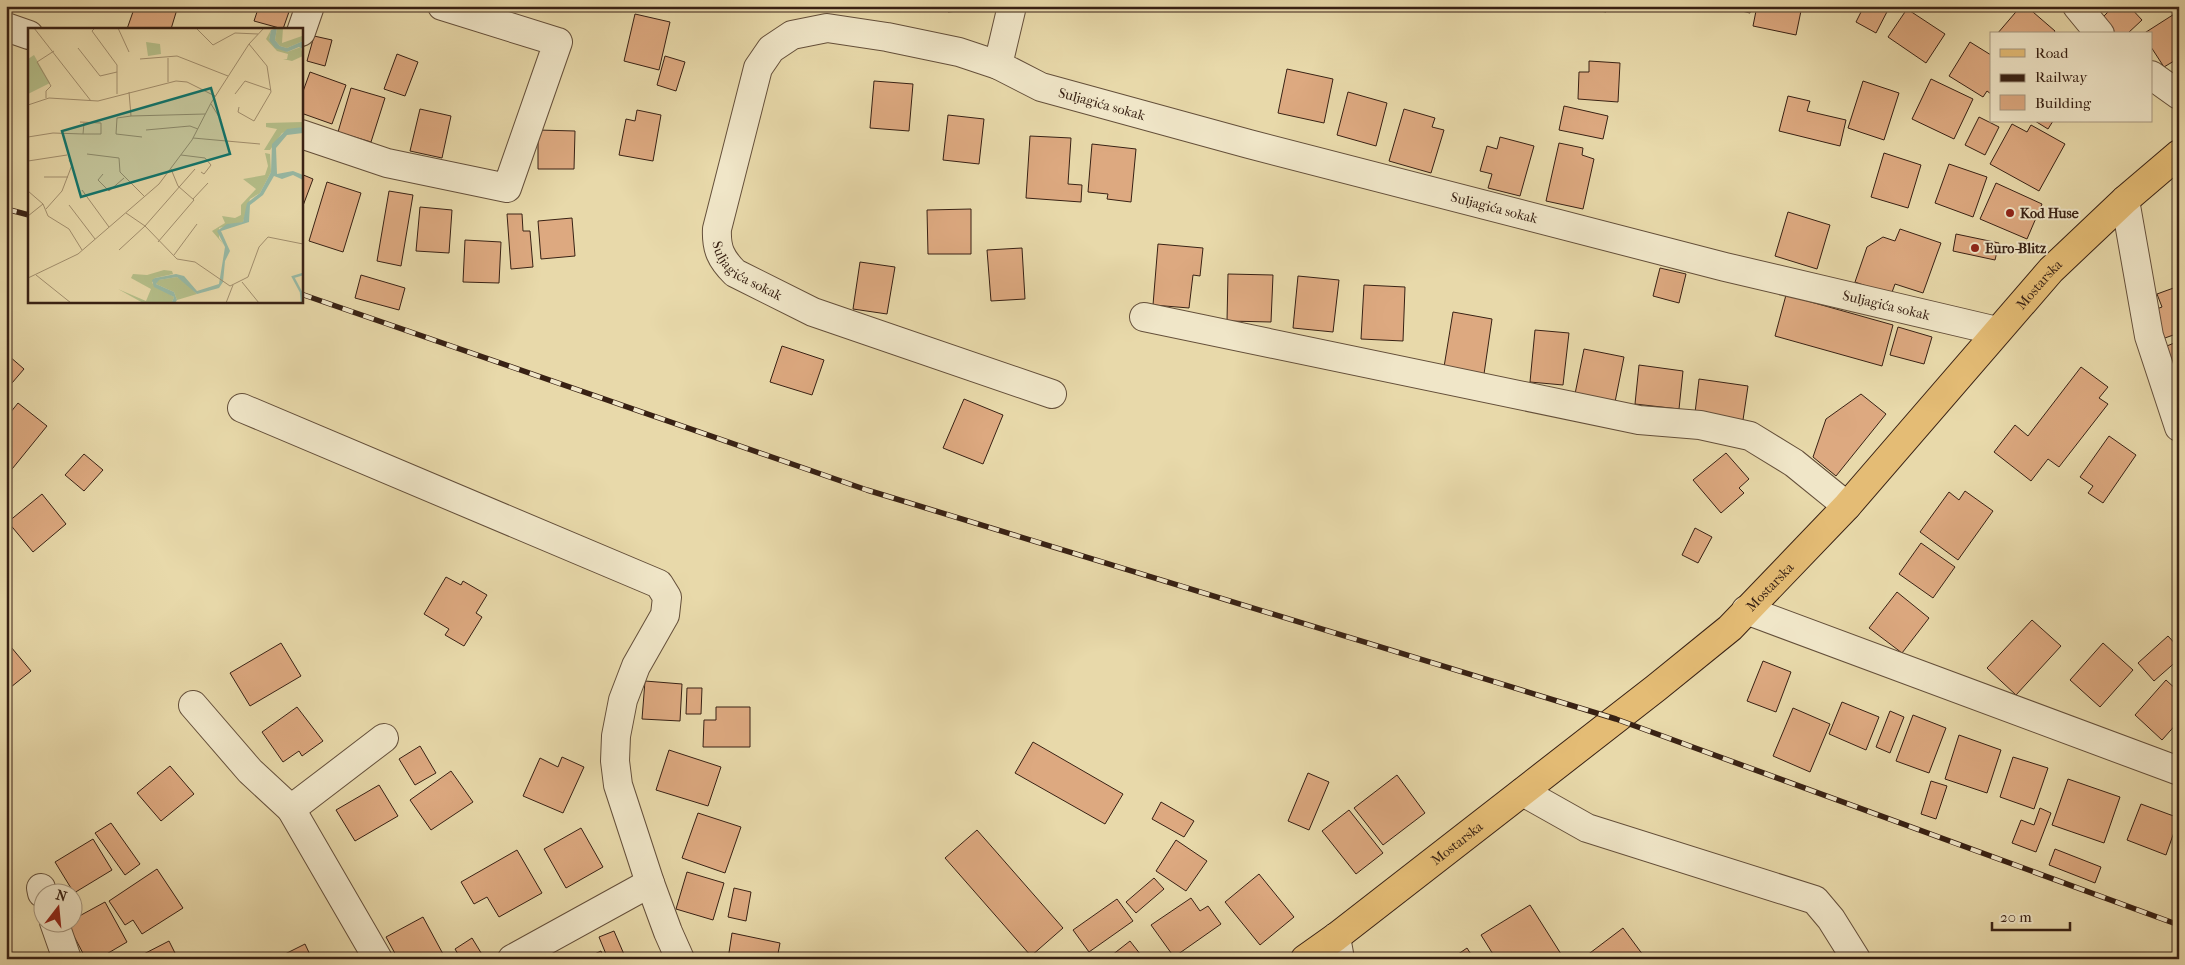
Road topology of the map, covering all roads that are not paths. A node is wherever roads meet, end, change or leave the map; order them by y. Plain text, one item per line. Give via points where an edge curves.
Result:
1 (310, 6) edge
2 (442, 6) edge
3 (1012, 6) edge
4 (2077, 6) edge
5 (6, 27) edge
6 (302, 29) edge
7 (2098, 32) edge
8 (28, 35) edge
9 (998, 65) junction
10 (2152, 77) edge
11 (2179, 95) edge
12 (302, 134) edge
13 (2179, 154) edge
14 (2125, 200) junction
15 (1144, 317) dead end
16 (1997, 331) junction
17 (1052, 394) dead end
18 (242, 408) dead end
19 (2179, 427) edge
20 (1847, 506) junction
21 (1746, 610) junction
22 (193, 705) dead end
23 (384, 738) dead end
24 (2179, 771) edge
25 (1523, 792) junction
26 (290, 809) junction
27 (650, 883) junction
28 (58, 932) edge
29 (1338, 948) edge
30 (67, 959) edge
31 (378, 959) edge
32 (512, 959) edge
33 (680, 959) edge
34 (1305, 959) edge
35 (1856, 959) edge

1 - 6 street
2 - 12 street via 558,42 507,188 387,163
3 - 9 street
4 - 7 street
5 - 8 street
9 - 16 street, Suljagića sokak via 1041,87 1249,144 1725,267
9 - 17 street, Suljagića sokak via 959,52 827,28 792,35 771,49 758,68 717,228 716,244 725,263 735,273 813,312
10 - 11 street
13 - 14 main road, Mostarska
14 - 16 main road, Mostarska via 2051,270
14 - 19 street via 2149,336
15 - 20 street via 1629,418 1700,425 1750,436 1794,463
16 - 20 main road, Mostarska
18 - 27 street via 659,584 667,597 665,615 636,666 623,700 615,761 618,785
20 - 21 main road, Mostarska
21 - 24 street
21 - 25 main road, Mostarska via 1730,628
22 - 26 street via 250,771
23 - 26 street
25 - 29 main road, Mostarska
25 - 35 street via 1588,828 1815,900 1831,918
26 - 31 street
27 - 32 street
27 - 33 street
28 - 30 street
29 - 34 main road, Mostarska

